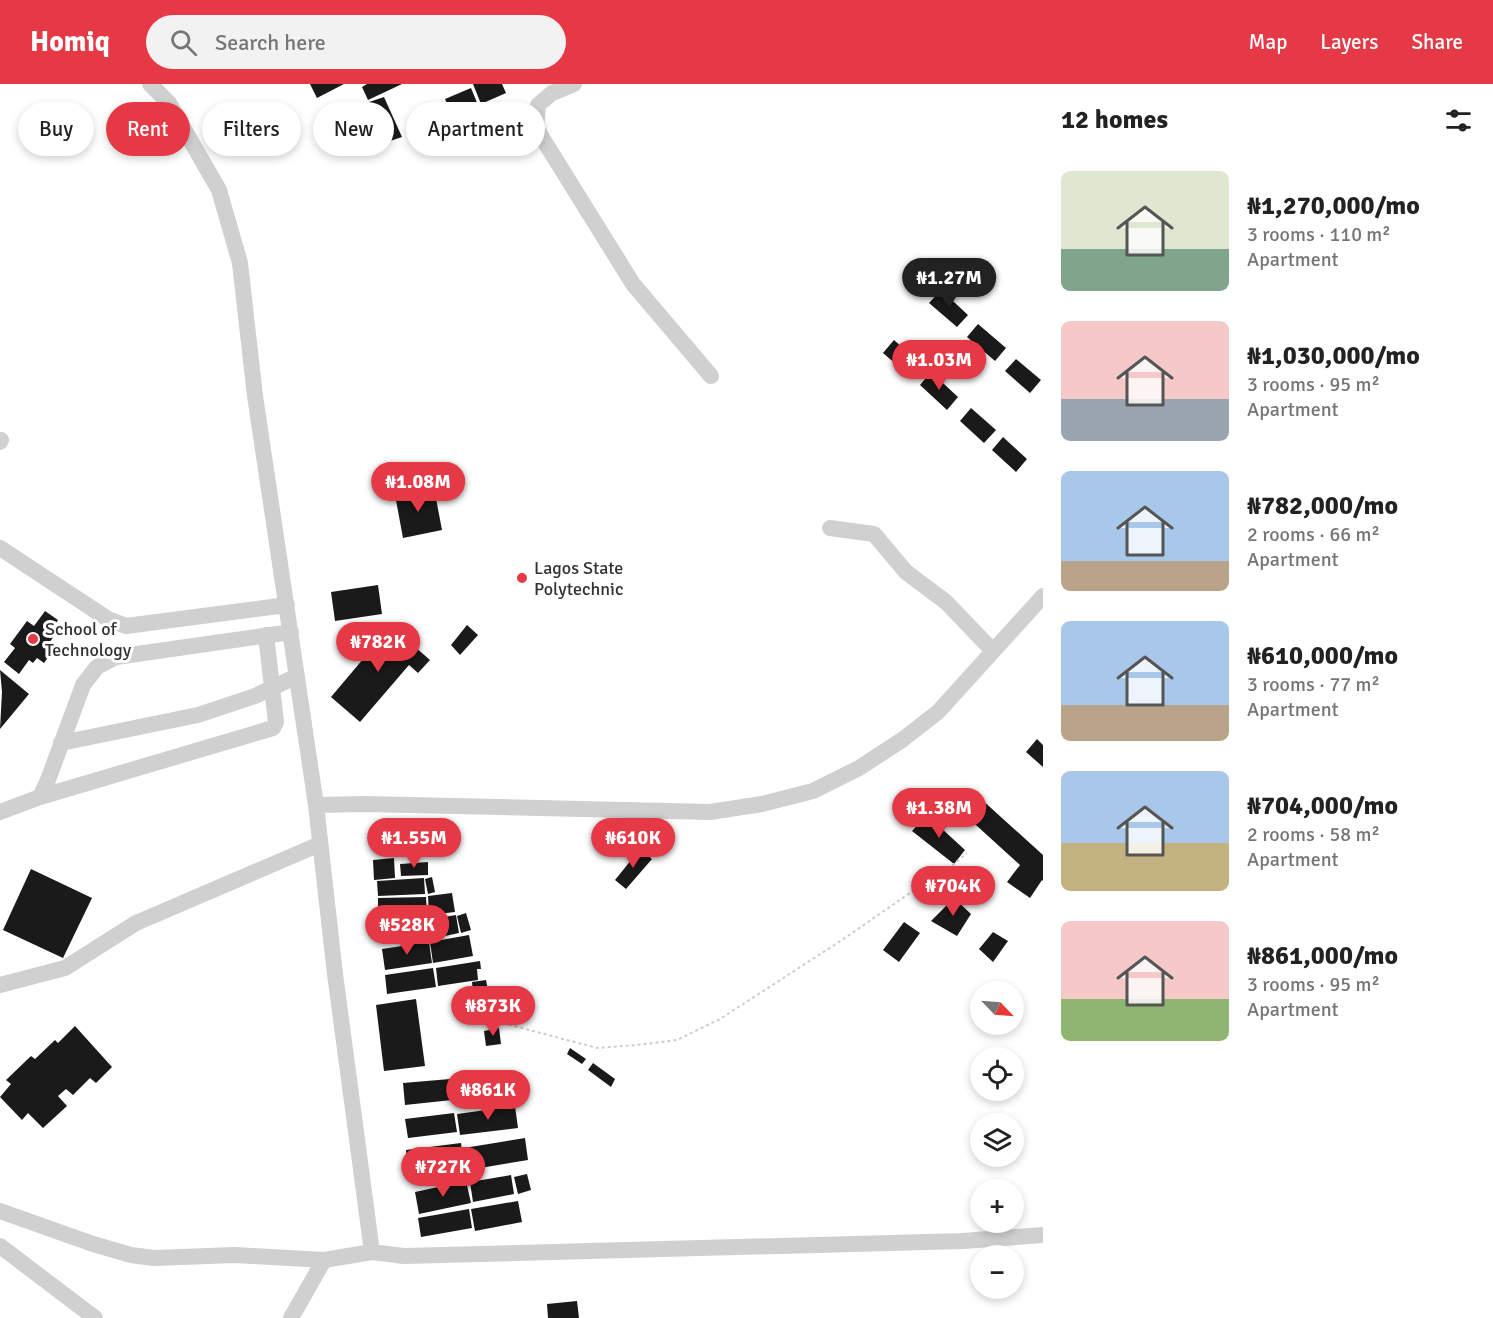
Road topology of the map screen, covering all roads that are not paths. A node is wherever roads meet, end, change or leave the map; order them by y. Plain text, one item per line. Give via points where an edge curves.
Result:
1 (150, 84) edge
2 (574, 84) edge
3 (711, 376) dead end
4 (830, 528) dead end
5 (0, 548) edge
6 (1043, 596) edge
7 (287, 605) junction
8 (291, 632) junction
9 (266, 635) junction
10 (993, 651) junction
11 (297, 676) junction
12 (272, 688) junction
13 (61, 743) junction
14 (40, 797) junction
15 (316, 805) junction
16 (0, 812) edge
17 (320, 844) junction
18 (0, 985) edge
19 (0, 1211) edge
20 (1043, 1235) edge
21 (0, 1246) edge
22 (372, 1252) junction
23 (324, 1260) junction
24 (95, 1318) edge
25 (291, 1318) edge

1 - 7 street via 169,102 219,190 240,263 255,396
2 - 3 street via 552,93 537,105 536,128 633,284
4 - 10 street via 874,534 906,572 946,602
5 - 7 street via 108,619 126,626
6 - 10 street
7 - 8 street
8 - 9 street
8 - 11 street
9 - 12 street
9 - 13 street via 116,657 97,667 82,685
10 - 15 street via 938,712 868,762 813,791 762,804 710,812
11 - 12 street
11 - 15 street
12 - 13 street via 198,715
12 - 14 street via 276,722 273,728
13 - 14 street
14 - 16 street
15 - 17 street
17 - 18 street via 136,923 65,968
17 - 22 street
19 - 23 street via 131,1255
20 - 22 street via 963,1241 404,1256
21 - 24 street
22 - 23 street
23 - 25 street

